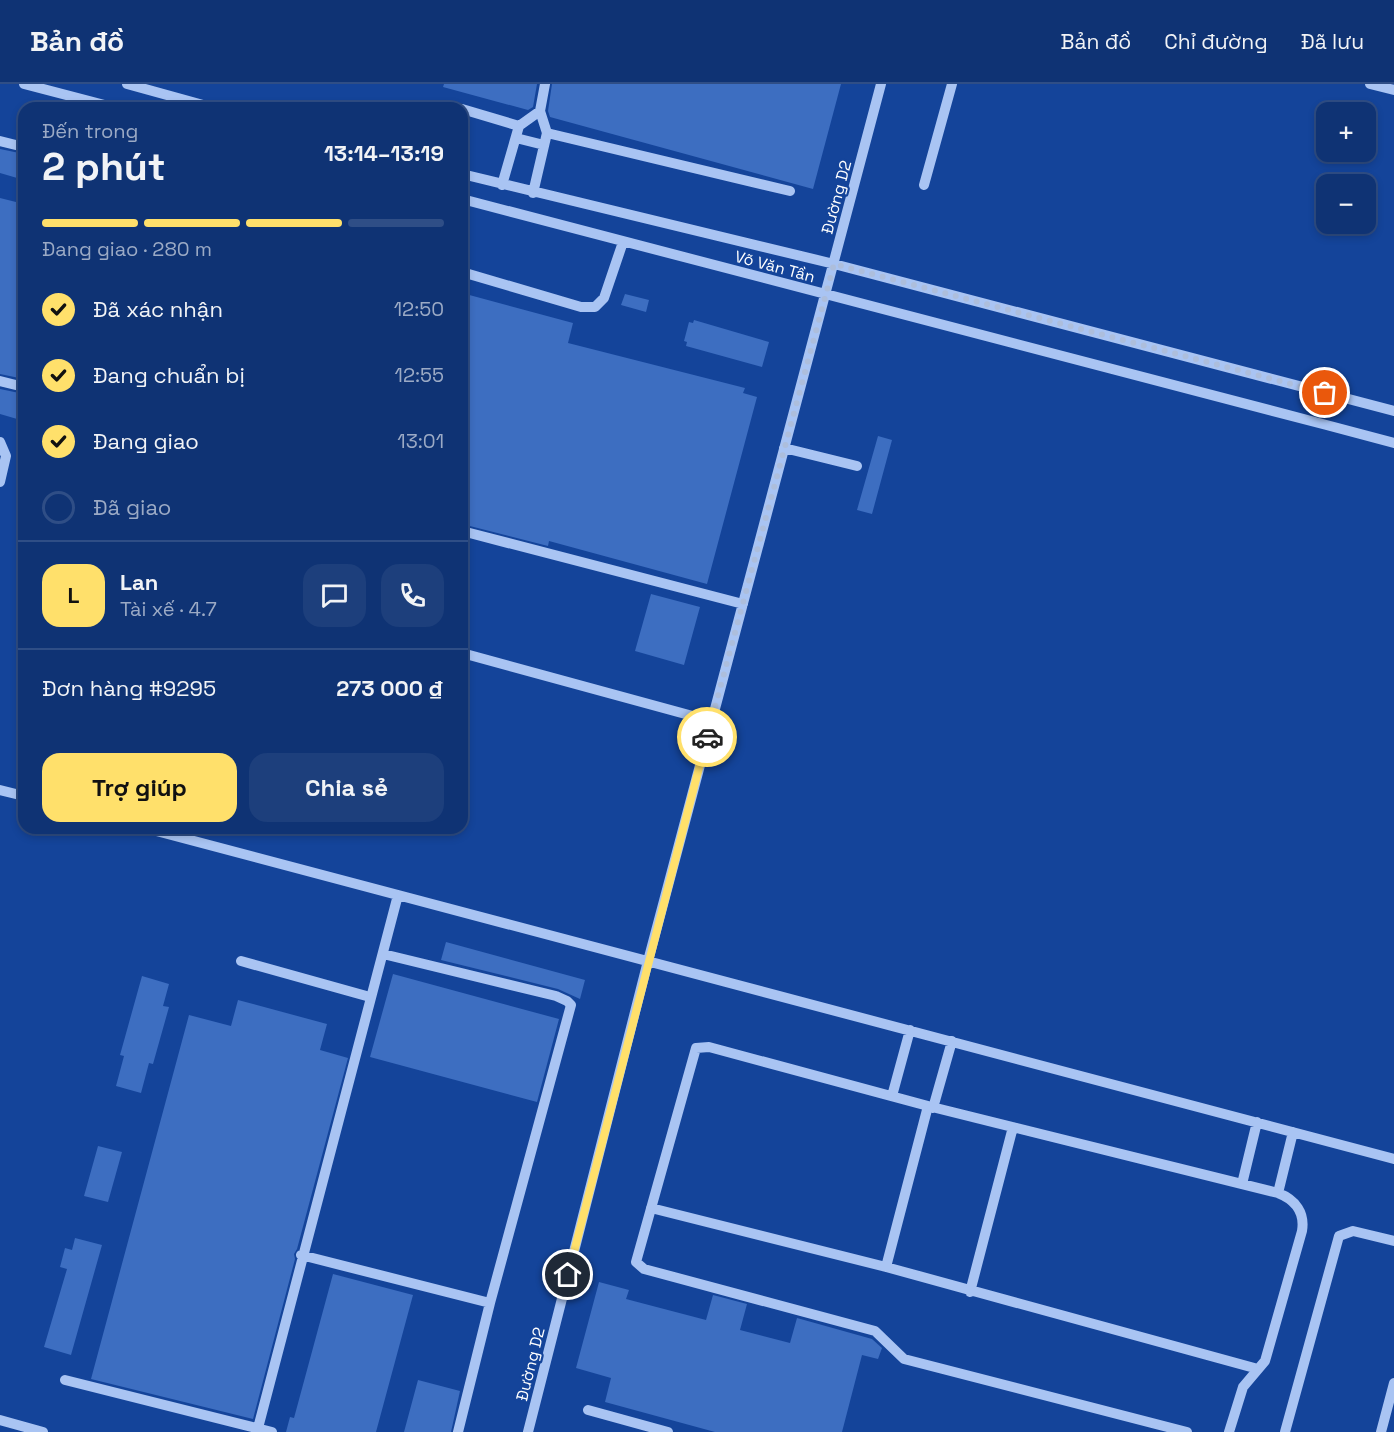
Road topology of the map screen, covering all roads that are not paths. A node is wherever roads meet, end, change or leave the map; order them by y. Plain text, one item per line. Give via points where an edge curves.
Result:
1 (24, 84) edge
2 (127, 84) edge
3 (545, 84) edge
4 (881, 84) edge
5 (952, 84) edge
6 (1370, 84) edge
7 (1394, 90) edge
8 (91, 102) edge
9 (192, 102) edge
10 (468, 111) edge
11 (540, 111) junction
12 (519, 126) junction
13 (547, 133) junction
14 (516, 138) junction
15 (0, 141) edge
16 (18, 146) edge
17 (544, 146) junction
18 (468, 176) edge
19 (502, 185) junction
20 (924, 185) dead end
21 (790, 191) dead end
22 (533, 193) junction
23 (468, 201) edge
24 (623, 242) junction
25 (834, 264) junction
26 (468, 274) edge
27 (825, 295) junction
28 (0, 381) edge
29 (18, 386) edge
30 (1394, 411) edge
31 (0, 442) edge
32 (1394, 443) edge
33 (784, 448) junction
34 (857, 466) dead end
35 (0, 482) edge
36 (468, 533) edge
37 (743, 604) junction
38 (468, 655) edge
39 (711, 721) junction
40 (0, 790) edge
41 (18, 794) edge
42 (168, 834) edge
43 (398, 895) junction
44 (383, 954) junction
45 (241, 961) dead end
46 (648, 961) junction
47 (370, 997) junction
48 (910, 1030) junction
49 (951, 1041) junction
50 (892, 1096) junction
51 (931, 1107) junction
52 (1257, 1122) junction
53 (1013, 1127) junction
54 (1293, 1132) junction
55 (1394, 1159) edge
56 (1242, 1184) junction
57 (1278, 1193) junction
58 (651, 1208) junction
59 (1394, 1241) edge
60 (301, 1256) junction
61 (886, 1267) junction
62 (970, 1292) junction
63 (490, 1303) junction
64 (1258, 1369) junction
65 (65, 1380) dead end
66 (1394, 1383) edge
67 (588, 1410) dead end
68 (0, 1420) edge
69 (258, 1428) junction
70 (43, 1432) edge
71 (272, 1432) edge
72 (458, 1432) edge
73 (528, 1432) edge
74 (668, 1432) edge
75 (1187, 1432) edge
76 (1229, 1432) edge
77 (1285, 1432) edge
78 (1381, 1432) edge

1 - 8 street
2 - 9 street
3 - 11 street
4 - 25 street, Đường D2
5 - 20 street
6 - 7 street
10 - 12 street
11 - 12 street
11 - 13 street
12 - 14 street
13 - 17 street
13 - 21 street
14 - 17 street
14 - 19 street
15 - 16 street
17 - 22 street
18 - 19 street, Võ Văn Tần
19 - 22 street, Võ Văn Tần
22 - 25 street, Võ Văn Tần via 598,205
23 - 24 street, Võ Văn Tần
24 - 26 street via 604,298 595,307 581,307
24 - 27 street, Võ Văn Tần
25 - 27 street, Đường D2
25 - 30 street, Võ Văn Tần
27 - 32 street, Võ Văn Tần via 1060,353
27 - 33 street, Đường D2
28 - 29 street
31 - 35 street via 6,456
33 - 34 street
33 - 37 street, Đường D2
36 - 37 street
37 - 39 street, Đường D2
38 - 39 street
39 - 46 street, Đường D2
40 - 41 street
42 - 43 street
43 - 44 street
43 - 46 street
44 - 47 street
44 - 63 street via 556,996 571,1005
45 - 47 street
46 - 48 street
46 - 73 street, Đường D2
47 - 60 street
48 - 49 street
48 - 50 street
49 - 51 street
49 - 52 street
50 - 51 street
50 - 58 street via 709,1047 696,1048
51 - 53 street
51 - 61 street
52 - 54 street
52 - 56 street
53 - 56 street
53 - 62 street
54 - 55 street
54 - 57 street
56 - 57 street
57 - 64 street via 1288,1197 1304,1219 1268,1352
58 - 61 street
58 - 75 street via 636,1262 644,1269 875,1331 904,1359
59 - 77 street via 1353,1231 1339,1236
60 - 63 street
60 - 69 street
61 - 62 street
62 - 64 street
63 - 72 street
64 - 76 street via 1243,1387
65 - 69 street
66 - 78 street
67 - 74 street
68 - 70 street
69 - 71 street

